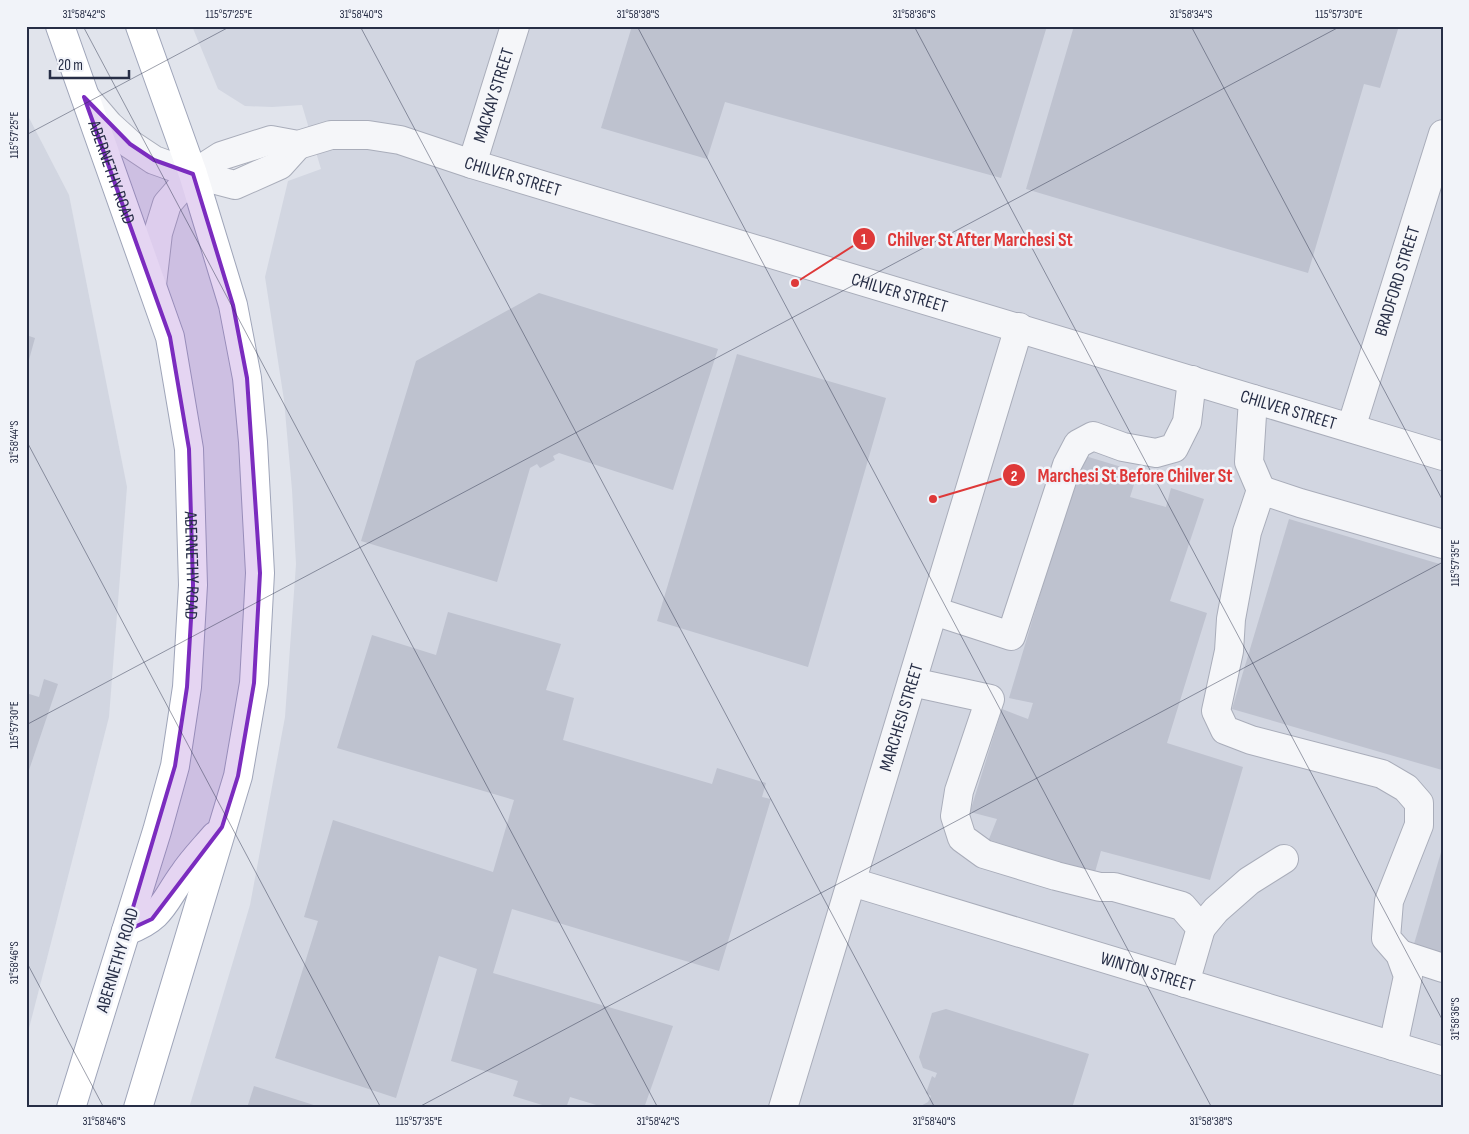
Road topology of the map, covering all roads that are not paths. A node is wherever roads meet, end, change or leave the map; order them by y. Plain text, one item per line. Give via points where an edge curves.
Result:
1 (60, 26) edge
2 (140, 26) edge
3 (515, 26) edge
4 (84, 97) junction
5 (1443, 134) edge
6 (472, 164) junction
7 (193, 174) junction
8 (152, 285) junction
9 (1019, 327) junction
10 (1192, 380) junction
11 (1253, 399) junction
12 (1351, 428) junction
13 (1443, 456) edge
14 (1261, 490) junction
15 (1443, 544) edge
16 (934, 610) junction
17 (912, 682) junction
18 (222, 827) junction
19 (1284, 859) dead end
20 (852, 882) junction
21 (1201, 928) junction
22 (126, 931) junction
23 (1400, 954) junction
24 (1443, 968) edge
25 (1185, 983) junction
26 (1393, 1046) junction
27 (1443, 1061) edge
28 (71, 1108) edge
29 (138, 1108) edge
30 (783, 1108) edge

1 - 4 main road, ABERNETHY ROAD
2 - 7 main road
3 - 6 street, MACKAY STREET
4 - 7 street, CHILVER STREET via 130,144 154,160
4 - 8 main road, ABERNETHY ROAD
5 - 12 street, BRADFORD STREET
6 - 7 street, CHILVER STREET via 400,140 331,135 298,145 280,165 235,185
6 - 9 street, CHILVER STREET
7 - 8 street via 167,204 158,233
7 - 18 main road via 233,306 247,378 260,573 254,683 238,776
8 - 22 main road, ABERNETHY ROAD via 170,337 189,449 193,585 186,687 175,766
9 - 10 street, CHILVER STREET
9 - 16 street, MARCHESI STREET
10 - 11 street, CHILVER STREET
10 - 16 street via 1187,422 1174,448 1156,453 1123,448 1093,436 1078,444 1067,465 1010,636
11 - 12 street, CHILVER STREET
11 - 14 street via 1249,462
12 - 13 street, CHILVER STREET
14 - 15 street
14 - 23 street via 1247,532 1231,619 1229,651 1216,711 1225,730 1251,740 1382,774 1406,788 1418,803 1419,826 1389,901 1386,938
16 - 17 street, MARCHESI STREET
17 - 20 street, MARCHESI STREET
17 - 21 street via 990,699 959,791 956,816 962,838 984,854 1056,876 1100,887 1114,887 1182,906
18 - 22 main road via 183,874 152,919
18 - 29 main road
19 - 21 street via 1249,881
20 - 25 street, WINTON STREET
20 - 30 street, MARCHESI STREET
21 - 25 street
22 - 28 main road, ABERNETHY ROAD
23 - 24 street
23 - 26 street via 1408,976
25 - 26 street, WINTON STREET
26 - 27 street, WINTON STREET

